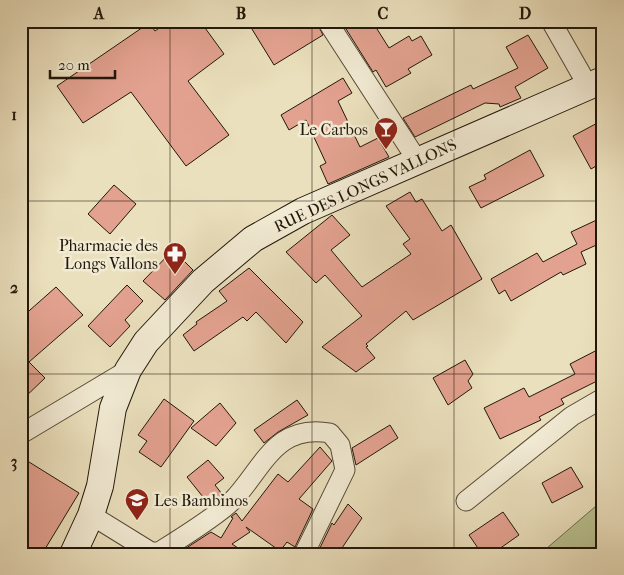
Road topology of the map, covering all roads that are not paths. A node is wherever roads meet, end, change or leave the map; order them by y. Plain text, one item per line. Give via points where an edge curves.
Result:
1 (327, 21) edge
2 (551, 21) edge
3 (595, 83) edge
4 (417, 160) junction
5 (128, 370) junction
6 (603, 398) edge
7 (21, 434) edge
8 (466, 501) dead end
9 (91, 515) junction
10 (73, 554) edge
11 (304, 554) edge

1 - 4 street
2 - 3 street
3 - 4 street, RUE DES LONGS VALLONS
4 - 5 street, RUE DES LONGS VALLONS via 303,210 253,239 203,281 168,317
5 - 7 street
5 - 9 street, RUE DES LONGS VALLONS via 113,408 100,486
6 - 8 street via 572,416
9 - 10 street, RUE DES LONGS VALLONS
9 - 11 street via 151,552 159,552 232,502 266,457 283,442 301,434 330,433 340,445 345,470

